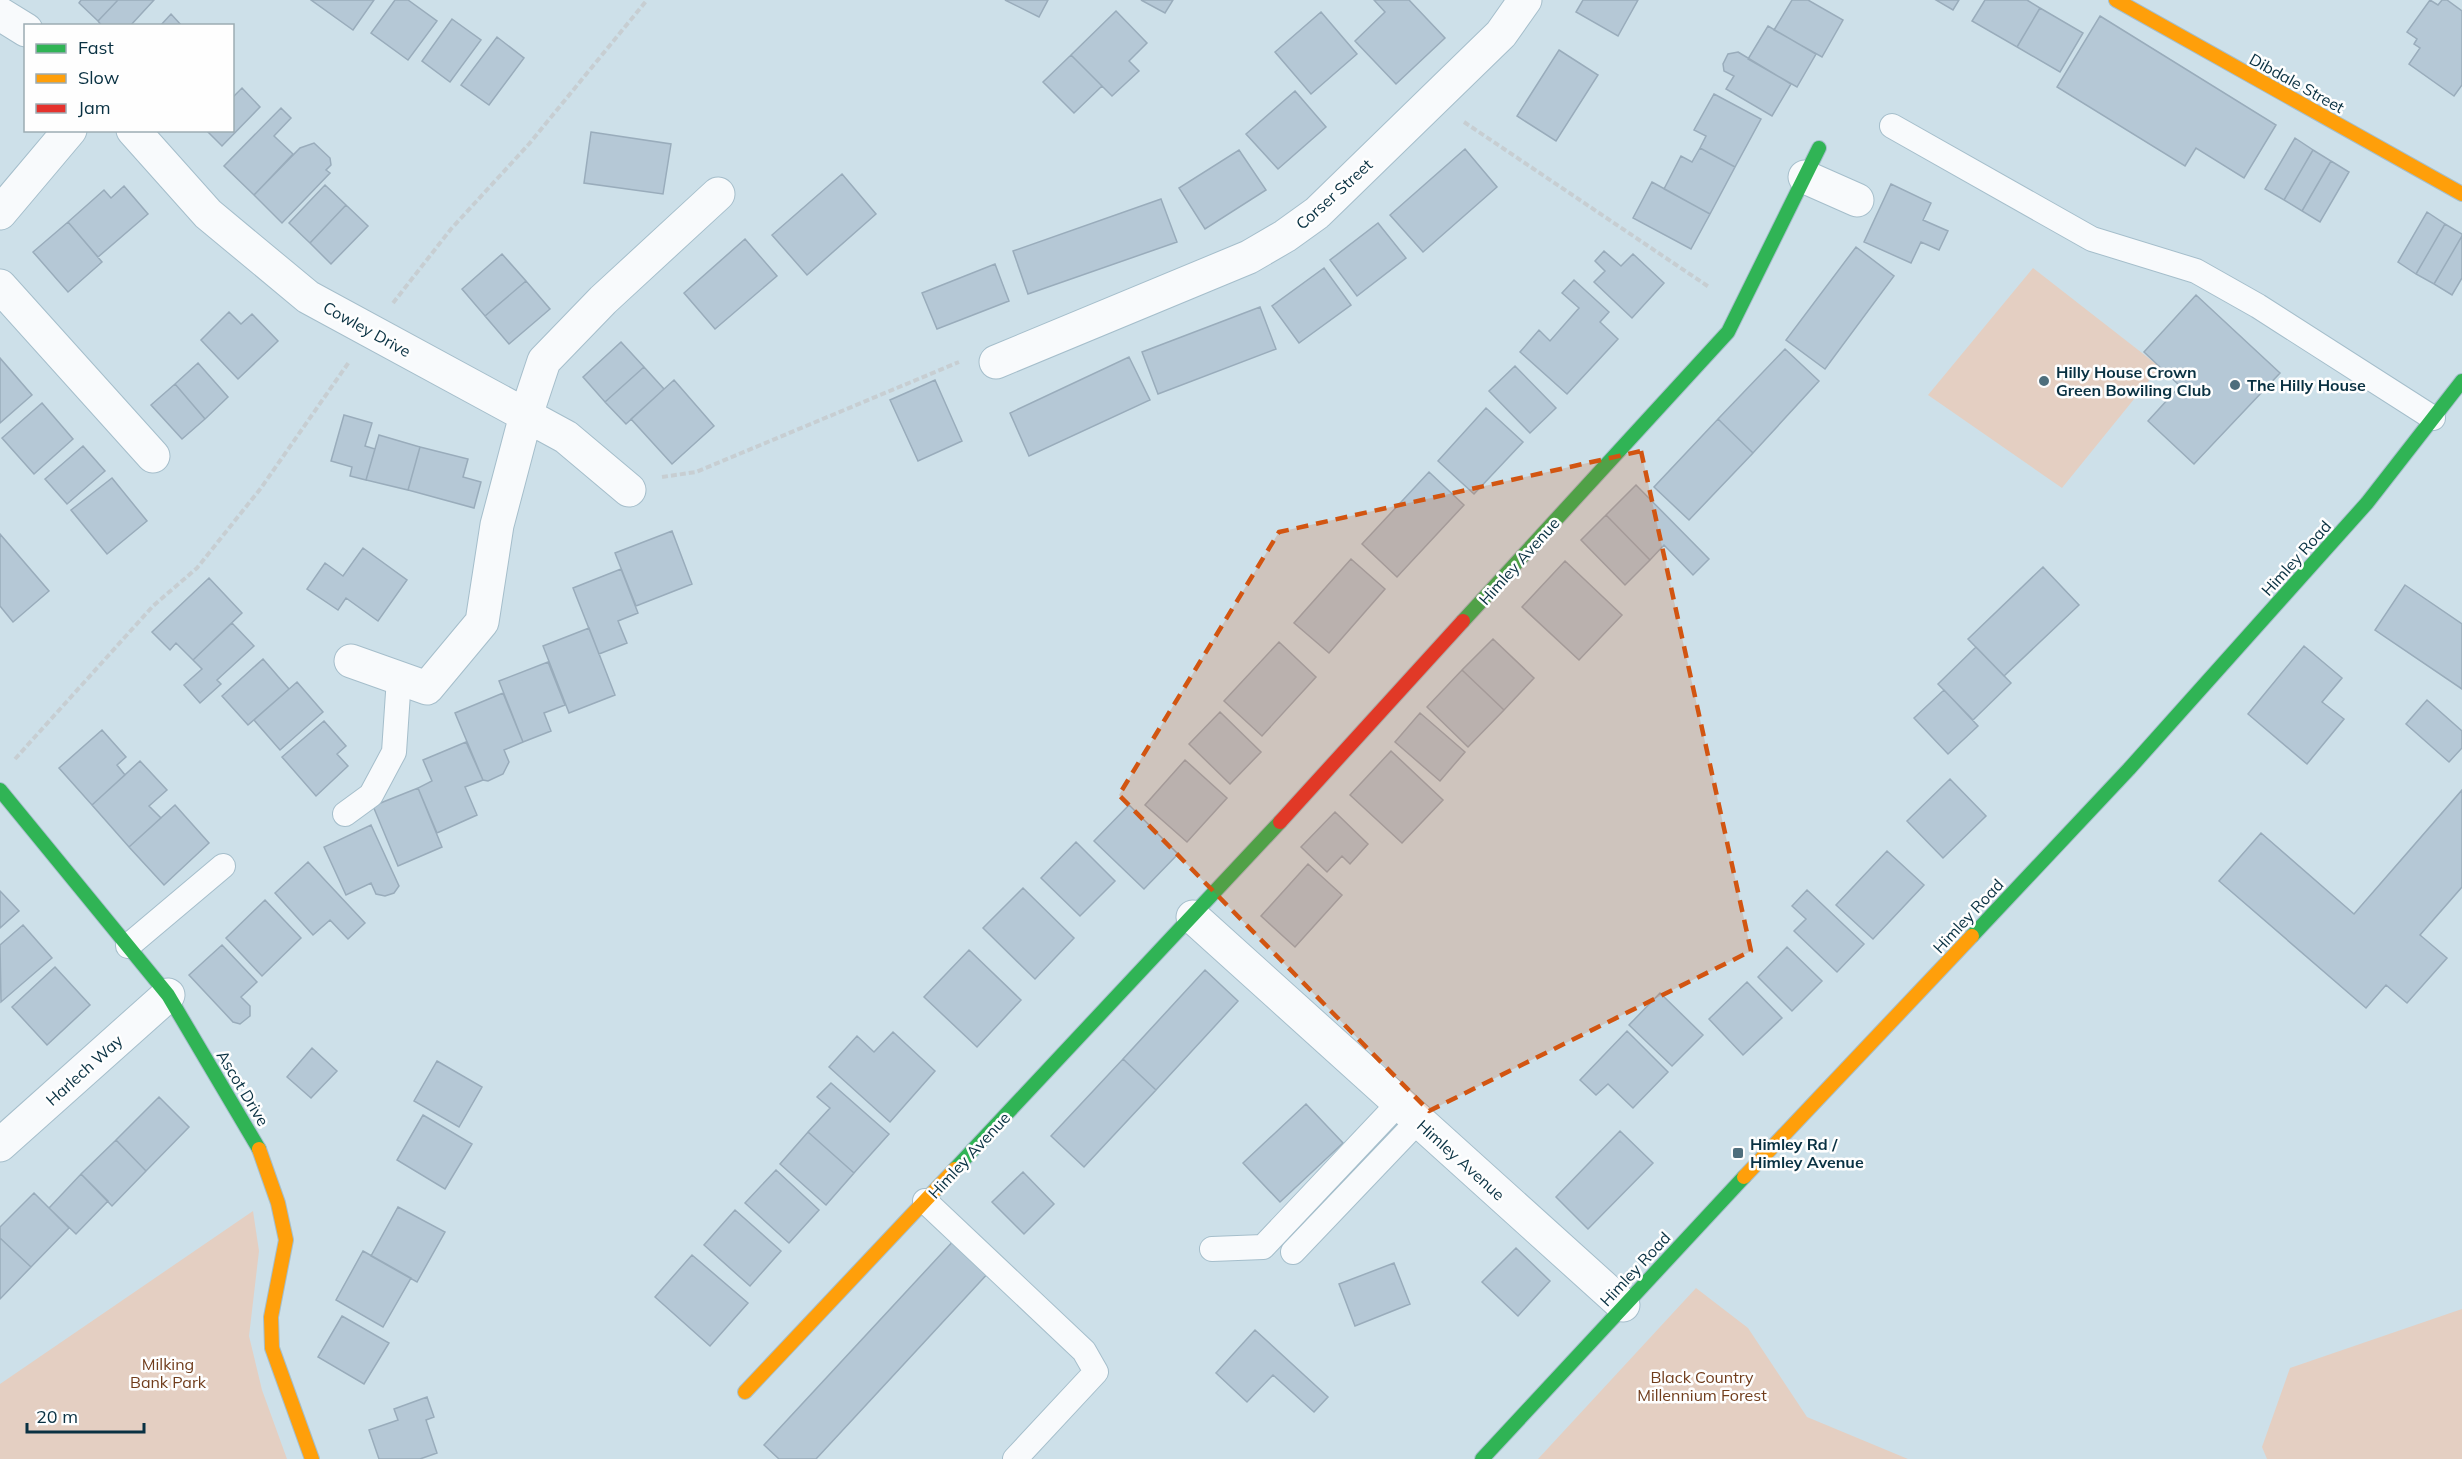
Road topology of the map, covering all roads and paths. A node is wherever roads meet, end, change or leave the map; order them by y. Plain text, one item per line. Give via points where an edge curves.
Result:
1 (647, 0) edge
2 (1525, 0) edge
3 (2116, 0) edge
4 (0, 14) edge
5 (24, 29) edge
6 (1433, 102) junction
7 (1892, 126) dead end
8 (68, 132) edge
9 (135, 132) edge
10 (1819, 148) dead end
11 (1805, 177) junction
12 (718, 194) dead end
13 (2462, 194) edge
14 (1857, 200) dead end
15 (0, 213) edge
16 (0, 286) edge
17 (1740, 308) junction
18 (371, 331) junction
19 (996, 362) joint
20 (2462, 381) edge
21 (526, 415) junction
22 (2433, 418) junction
23 (153, 456) dead end
24 (624, 486) joint
25 (351, 661) dead end
26 (399, 678) junction
27 (8, 766) dead end
28 (0, 790) edge
29 (345, 814) dead end
30 (223, 866) dead end
31 (1193, 917) junction
32 (128, 946) junction
33 (168, 995) junction
34 (1408, 1112) junction
35 (0, 1146) edge
36 (925, 1201) junction
37 (1212, 1249) dead end
38 (1293, 1252) dead end
39 (1623, 1305) junction
40 (745, 1392) dead end
41 (312, 1459) edge
42 (1015, 1459) edge
43 (1482, 1459) edge

1 - 18 path via 529,144 451,229
2 - 6 street, Corser Street via 1501,34
3 - 13 street, Dibdale Street
4 - 5 street
6 - 17 path
6 - 19 street, Corser Street via 1317,213 1285,236 1249,257
7 - 22 lane via 2092,239 2196,271
8 - 15 street
9 - 18 street, Cowley Drive via 208,214 308,297
10 - 11 street, Himley Avenue
11 - 14 street
11 - 17 street, Himley Avenue
12 - 21 street via 603,300 544,361
16 - 23 street
17 - 31 street, Himley Avenue via 1720,341
18 - 21 street, Cowley Drive
18 - 27 path via 261,489 197,568 153,606
19 - 24 path via 958,362 696,472
20 - 22 street, Himley Road
21 - 24 street, Cowley Drive via 566,437
21 - 26 street via 497,525 482,622 427,688
22 - 39 street, Himley Road via 2367,503 2129,769
25 - 26 street
26 - 29 lane via 394,752 371,795
28 - 32 street, Ascot Drive
30 - 32 lane
31 - 34 street, Himley Avenue
31 - 36 street, Himley Avenue
32 - 33 street, Ascot Drive
33 - 35 street, Harlech Way
33 - 41 street, Ascot Drive via 257,1144 278,1203 286,1240 271,1317 272,1348
34 - 37 lane via 1263,1248
34 - 38 lane
34 - 39 street, Himley Avenue
36 - 40 street, Himley Avenue
36 - 42 lane via 1084,1351 1096,1372
39 - 43 street, Himley Road

